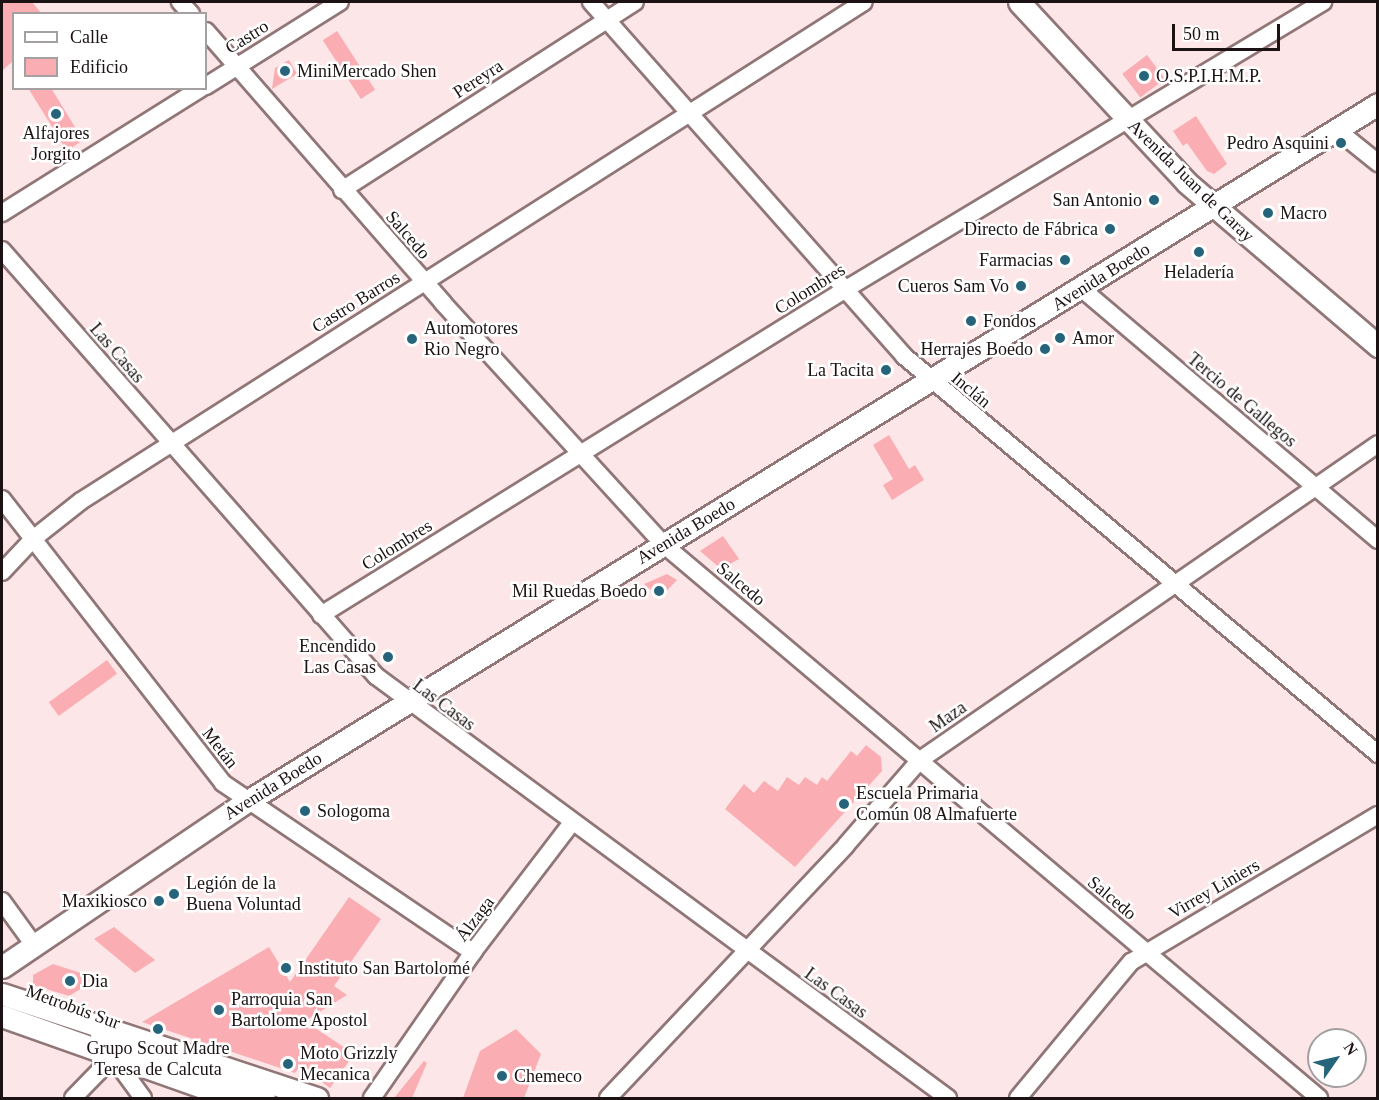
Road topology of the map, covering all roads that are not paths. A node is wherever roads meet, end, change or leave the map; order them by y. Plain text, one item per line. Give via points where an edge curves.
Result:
1 (340, 2) edge
2 (591, 2) edge
3 (634, 2) edge
4 (864, 2) edge
5 (1019, 2) edge
6 (1323, 2) edge
7 (607, 19) junction
8 (207, 32) edge
9 (236, 67) junction
10 (207, 85) edge
11 (198, 90) edge
12 (1377, 104) edge
13 (689, 112) junction
14 (1126, 120) junction
15 (1337, 130) junction
16 (1377, 163) edge
17 (342, 190) junction
18 (1214, 208) junction
19 (2, 213) edge
20 (2, 250) edge
21 (424, 282) junction
22 (846, 289) junction
23 (1082, 290) junction
24 (1377, 346) edge
25 (932, 382) junction
26 (169, 443) junction
27 (1377, 444) edge
28 (579, 454) junction
29 (1316, 487) junction
30 (2, 499) edge
31 (33, 539) junction
32 (1377, 540) edge
33 (663, 544) junction
34 (2, 572) edge
35 (1173, 584) junction
36 (321, 615) junction
37 (407, 702) junction
38 (1377, 754) edge
39 (920, 760) junction
40 (246, 802) junction
41 (1377, 815) edge
42 (571, 824) junction
43 (2, 901) edge
44 (34, 945) junction
45 (473, 952) junction
46 (747, 952) junction
47 (1145, 952) junction
48 (2, 967) edge
49 (2, 994) edge
50 (2, 1002) edge
51 (2, 1016) edge
52 (113, 1057) junction
53 (73, 1098) edge
54 (143, 1098) edge
55 (233, 1098) edge
56 (267, 1098) edge
57 (317, 1098) edge
58 (372, 1098) edge
59 (608, 1098) edge
60 (948, 1098) edge
61 (1018, 1098) edge
62 (1319, 1098) edge

1 - 9 street, Castro
2 - 7 street, Inclán
3 - 7 street, Pereyra
4 - 13 street, Castro Barros
5 - 14 main road, Avenida Juan de Garay
6 - 14 street, Colombres
7 - 13 street, Inclán
7 - 17 street, Pereyra
8 - 9 street, Salcedo
9 - 10 street, Castro
9 - 17 street, Salcedo
11 - 19 street
12 - 15 main road, Avenida Boedo
13 - 21 street, Castro Barros
13 - 22 street, Inclán
14 - 18 main road, Avenida Juan de Garay
14 - 22 street, Colombres
15 - 16 street
15 - 18 main road, Avenida Boedo
17 - 21 street, Salcedo
18 - 23 main road, Avenida Boedo
18 - 24 main road, Avenida Juan de Garay
20 - 26 street, Las Casas
21 - 26 street, Castro Barros
21 - 28 street, Salcedo
22 - 25 street, Inclán
22 - 28 street, Colombres
23 - 25 main road, Avenida Boedo
23 - 29 street, Tercio de Gallegos
25 - 33 main road, Avenida Boedo
25 - 35 street, Inclán
26 - 31 street, Castro Barros via 81,501
26 - 36 street, Las Casas
27 - 29 street, Maza
28 - 33 street, Salcedo
28 - 36 street, Colombres
29 - 32 street, Tercio de Gallegos
29 - 35 street, Maza
30 - 31 street, Metán
31 - 34 street, Castro Barros
31 - 40 street, Metán via 223,783
33 - 37 main road, Avenida Boedo
33 - 39 street, Salcedo
35 - 38 street, Inclán
35 - 39 street, Maza
36 - 37 street, Las Casas via 376,676
37 - 40 main road, Avenida Boedo
37 - 42 street, Las Casas
39 - 46 street, Maza
39 - 47 street, Salcedo
40 - 44 main road, Avenida Boedo
40 - 45 street, Metán
41 - 47 street, Virrey Liniers
42 - 45 street, Álzaga
42 - 46 street, Las Casas
43 - 44 street
44 - 48 main road, Avenida Boedo
45 - 58 street, Álzaga
46 - 59 street, Maza
46 - 60 street, Las Casas
47 - 61 street, Virrey Liniers via 1118,977
47 - 62 street, Salcedo
49 - 57 main road
50 - 56 street, Metrobús Sur
51 - 52 main road
52 - 53 street
52 - 54 street
52 - 55 main road

